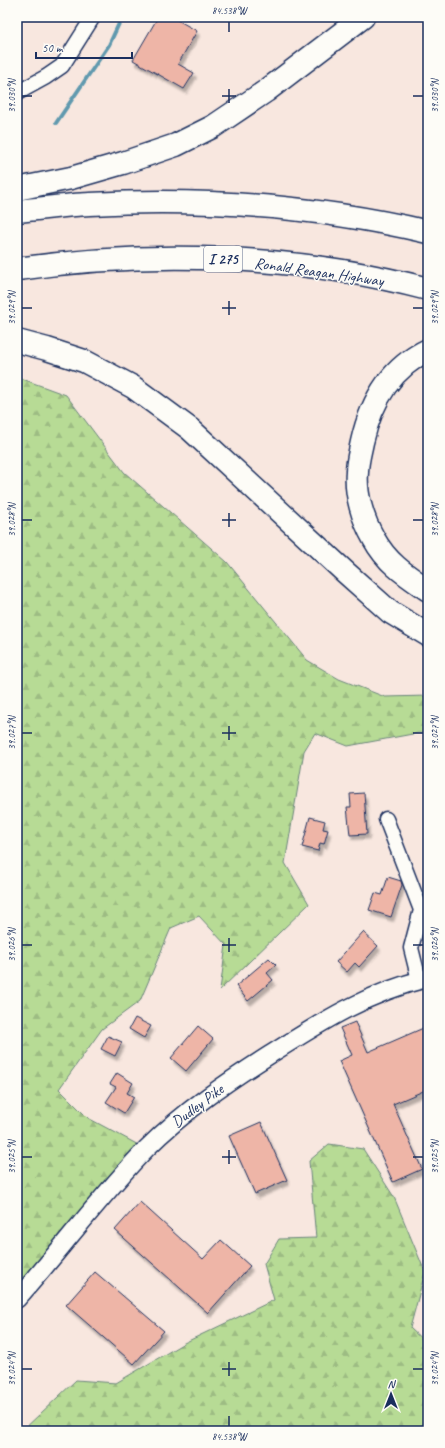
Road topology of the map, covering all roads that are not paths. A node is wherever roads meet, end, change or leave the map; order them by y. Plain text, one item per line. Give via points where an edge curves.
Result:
1 (93, 17) edge
2 (363, 17) edge
3 (17, 93) edge
4 (17, 189) edge
5 (17, 211) edge
6 (428, 232) edge
7 (17, 269) edge
8 (428, 289) edge
9 (17, 341) edge
10 (428, 350) edge
11 (428, 590) edge
12 (428, 635) edge
13 (386, 819) dead end
14 (424, 979) edge
15 (17, 1299) edge

1 - 3 street via 62,66
2 - 4 highway via 266,91 214,126 176,145 71,178
5 - 6 highway via 126,202 233,203 330,213
7 - 8 highway, Ronald Reagan Highway / I 275 via 127,259 198,258 311,267
9 - 12 highway via 84,361 134,387 190,429 390,612
10 - 11 highway via 399,368 376,400 366,423 357,473 362,513 373,538 388,560
13 - 14 street via 421,910 411,948
14 - 15 street, Dudley Pike via 372,996 341,1011 239,1075 176,1120 102,1198

